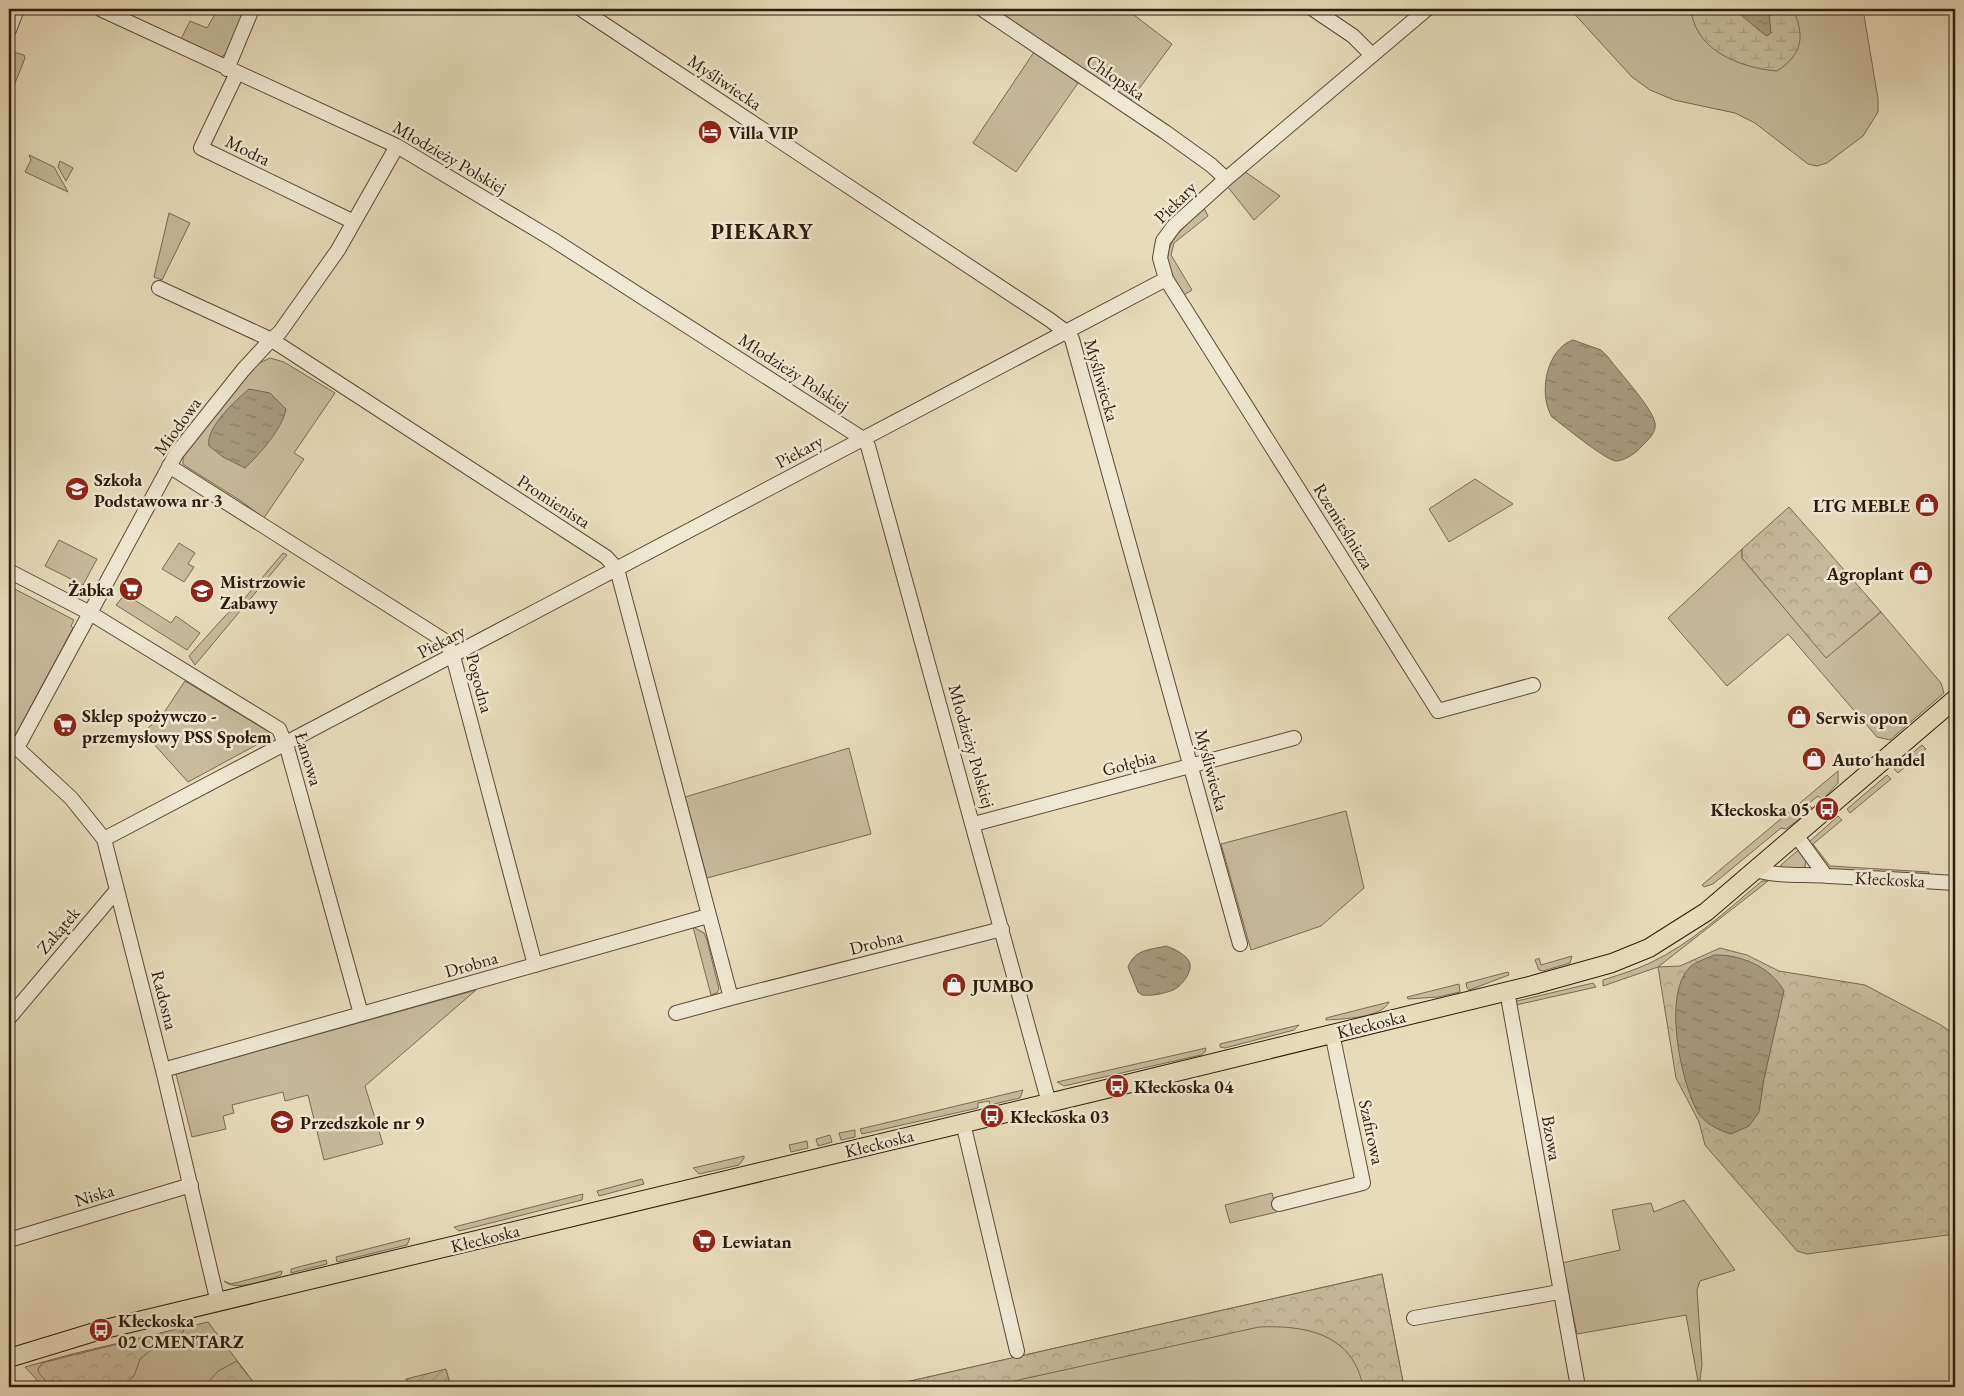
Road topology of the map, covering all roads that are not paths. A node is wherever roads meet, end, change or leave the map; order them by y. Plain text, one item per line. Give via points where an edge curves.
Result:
1 (17, 9) edge
2 (100, 9) edge
3 (252, 9) edge
4 (581, 9) edge
5 (982, 9) edge
6 (1313, 9) edge
7 (1427, 9) edge
8 (9, 30) edge
9 (1371, 54) junction
10 (232, 71) junction
11 (397, 146) junction
12 (1226, 179) junction
13 (354, 222) junction
14 (1166, 279) junction
15 (159, 288) dead end
16 (1066, 332) junction
17 (272, 340) junction
18 (863, 439) junction
19 (169, 466) junction
20 (617, 569) junction
21 (9, 571) edge
22 (90, 612) junction
23 (453, 656) junction
24 (1533, 685) dead end
25 (1955, 699) edge
26 (1294, 738) dead end
27 (285, 744) junction
28 (13, 746) edge
29 (1191, 766) junction
30 (974, 824) junction
31 (1796, 835) junction
32 (104, 839) junction
33 (1756, 870) junction
34 (1825, 875) junction
35 (1955, 883) edge
36 (117, 890) junction
37 (708, 916) junction
38 (1002, 929) junction
39 (1240, 944) dead end
40 (535, 965) junction
41 (1506, 991) junction
42 (731, 998) junction
43 (676, 1013) dead end
44 (361, 1014) junction
45 (9, 1018) edge
46 (1332, 1033) junction
47 (163, 1070) junction
48 (1049, 1103) junction
49 (963, 1123) junction
50 (191, 1185) junction
51 (1279, 1204) dead end
52 (9, 1240) edge
53 (1560, 1292) junction
54 (218, 1303) junction
55 (1414, 1318) dead end
56 (1017, 1351) dead end
57 (9, 1358) edge
58 (1578, 1387) edge

1 - 8 street
2 - 10 street, Młodzieży Polskiej
3 - 10 street
4 - 16 street, Myśliwiecka
5 - 12 street, Chłopska via 1212,165
6 - 9 street via 1353,36
7 - 9 street, Piekary
9 - 12 street, Piekary
10 - 11 street, Młodzieży Polskiej
10 - 13 street, Modra via 201,148
11 - 13 street, Miodowa
11 - 18 street, Młodzieży Polskiej via 552,239
12 - 14 street, Piekary via 1174,226 1163,241 1160,258
13 - 17 street, Miodowa via 333,258
14 - 16 street, Piekary
14 - 24 street, Rzemieślnicza via 1438,711
15 - 17 street, Promienista
16 - 18 street, Piekary
16 - 29 street, Myśliwiecka via 1072,339
17 - 19 street, Miodowa via 243,370
17 - 20 street, Promienista via 606,557
18 - 20 street, Piekary
18 - 30 street, Młodzieży Polskiej via 868,446
19 - 22 street, Miodowa
19 - 23 street, Pogodna via 445,641
20 - 23 street, Piekary
20 - 37 street
21 - 22 street, Łanowa
22 - 27 street, Łanowa via 280,729
22 - 28 street, Miodowa
23 - 27 street, Piekary
23 - 40 street, Pogodna
25 - 31 main road, Kłeckoska
26 - 29 street, Gołębia
27 - 32 street, Piekary
27 - 44 street, Łanowa
28 - 32 street, Radosna via 70,798
29 - 30 street, Gołębia
29 - 39 street, Myśliwiecka
30 - 38 street, Młodzieży Polskiej
31 - 33 main road, Kłeckoska
31 - 34 street
32 - 36 street, Radosna
33 - 34 street, Kłeckoska via 1801,876
33 - 41 main road, Kłeckoska via 1706,912 1644,951 1600,967
34 - 35 street, Kłeckoska
36 - 45 street, Zakątek
36 - 47 street, Radosna
37 - 40 street, Drobna
37 - 42 street
38 - 42 street, Drobna
38 - 48 street, Młodzieży Polskiej
40 - 44 street, Drobna
41 - 46 main road, Kłeckoska
41 - 53 street, Bzowa
42 - 43 street, Drobna
44 - 47 street, Drobna
46 - 48 main road, Kłeckoska
46 - 51 street, Szafirowa via 1363,1184
47 - 50 street, Radosna
48 - 49 main road, Kłeckoska
49 - 54 main road, Kłeckoska
49 - 56 street
50 - 52 street, Niska
50 - 54 street, Radosna
53 - 55 street
53 - 58 street, Bzowa
54 - 57 main road, Kłeckoska via 101,1330

